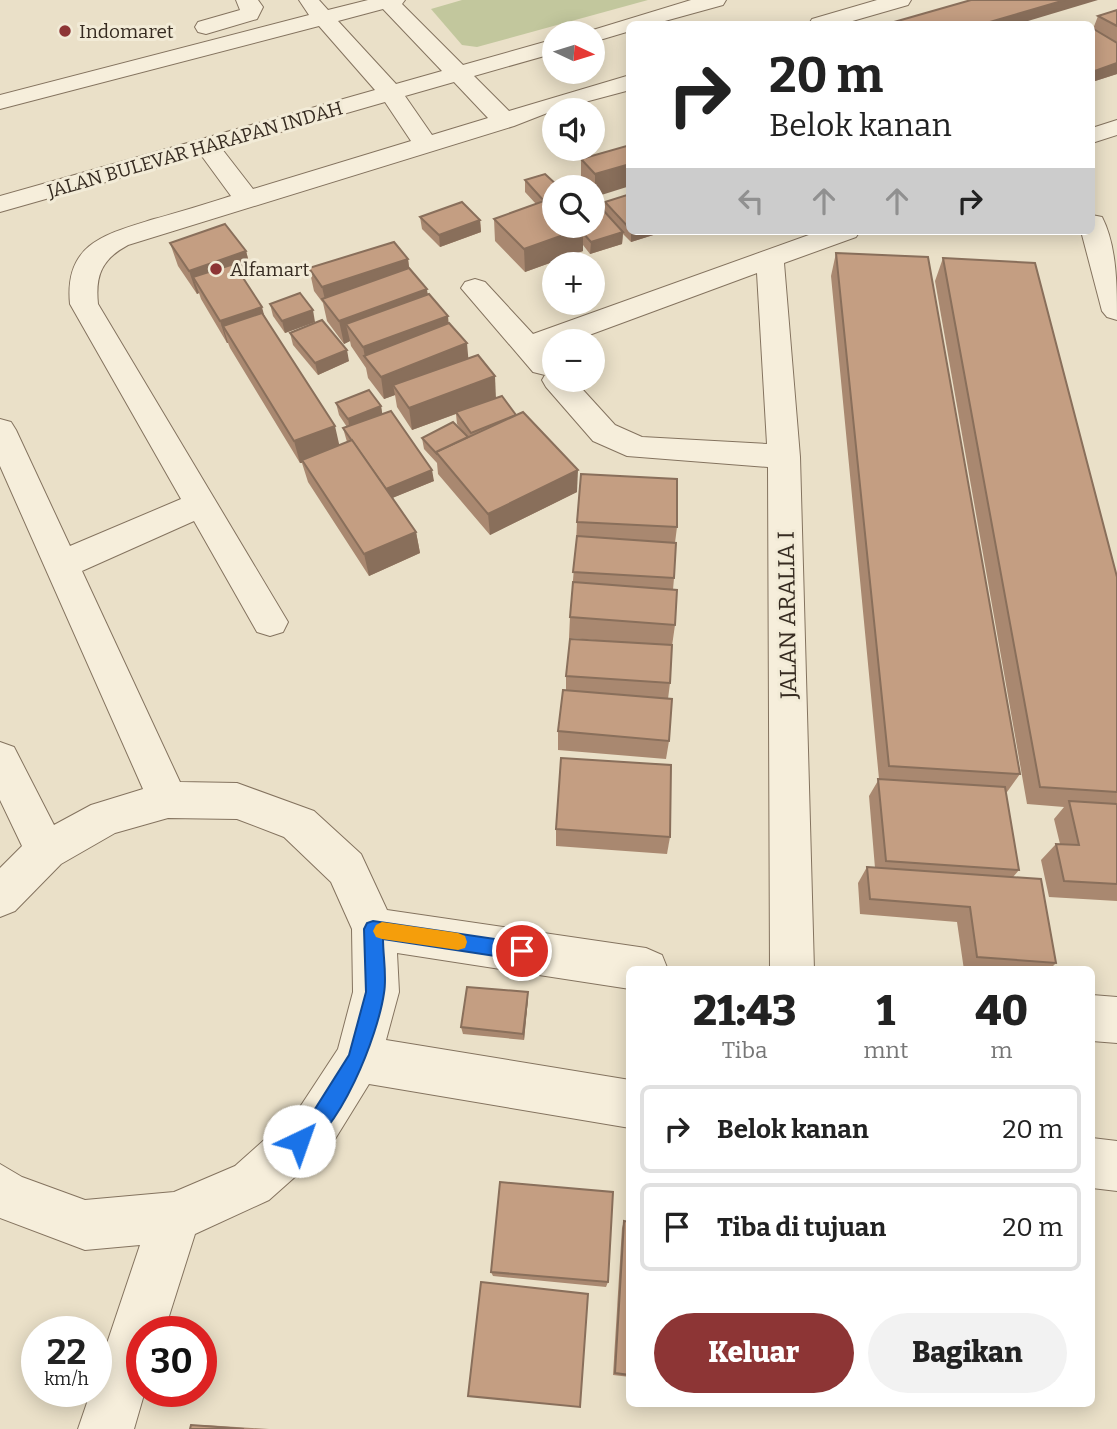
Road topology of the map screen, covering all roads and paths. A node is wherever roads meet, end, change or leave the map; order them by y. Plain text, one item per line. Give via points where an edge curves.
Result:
1 (247, 0) edge
2 (715, 0) edge
3 (900, 0) edge
4 (389, 1) edge
5 (315, 9) edge
6 (642, 21) edge
7 (830, 21) edge
8 (626, 26) edge
9 (606, 31) edge
10 (542, 50) edge
11 (460, 73) junction
12 (0, 82) edge
13 (626, 83) edge
14 (390, 92) junction
15 (0, 102) edge
16 (505, 121) junction
17 (1117, 127) edge
18 (1095, 135) edge
19 (426, 145) junction
20 (207, 146) junction
21 (248, 200) junction
22 (0, 204) edge
23 (1095, 234) edge
24 (836, 235) edge
25 (770, 260) junction
26 (475, 288) dead end
27 (1117, 311) edge
28 (528, 347) junction
29 (542, 362) edge
30 (568, 392) edge
31 (0, 430) edge
32 (785, 457) junction
33 (201, 504) junction
34 (61, 565) junction
35 (270, 622) dead end
36 (0, 759) edge
37 (168, 800) junction
38 (46, 851) junction
39 (0, 897) edge
40 (373, 929) junction
41 (792, 966) edge
42 (626, 967) edge
43 (1095, 1018) edge
44 (1117, 1020) edge
45 (358, 1059) junction
46 (626, 1103) edge
47 (1095, 1163) edge
48 (1117, 1166) edge
49 (2, 1199) edge
50 (175, 1217) junction
51 (106, 1429) edge

1 - 12 street via 252,7 249,14 235,19
2 - 6 street
3 - 7 street
4 - 5 street
4 - 11 street
5 - 14 street
5 - 15 street
8 - 9 street
10 - 11 street, JALAN BULEVAR HARAPAN INDAH
11 - 14 street, JALAN BULEVAR HARAPAN INDAH
11 - 16 street
13 - 16 street
14 - 19 street
14 - 20 street, JALAN BULEVAR HARAPAN INDAH
16 - 19 street
17 - 18 street
19 - 21 street
20 - 21 street
20 - 22 street, JALAN BULEVAR HARAPAN INDAH
21 - 33 street via 109,243 87,261 81,283 84,304
23 - 27 street
24 - 25 street
25 - 28 street
25 - 32 street, JALAN ARALIA I
26 - 28 street
28 - 29 street
30 - 32 street via 604,433 638,448
31 - 34 street
32 - 41 street, JALAN ARALIA I
33 - 34 street
33 - 35 street
34 - 37 street
36 - 38 street
37 - 38 street via 105,818
37 - 40 street via 237,801 299,824 346,868
38 - 39 street
40 - 42 street
40 - 45 street via 376,992
43 - 44 street
45 - 46 street
45 - 50 street via 315,1127 252,1183
47 - 48 street
49 - 50 street via 85,1225
50 - 51 street

